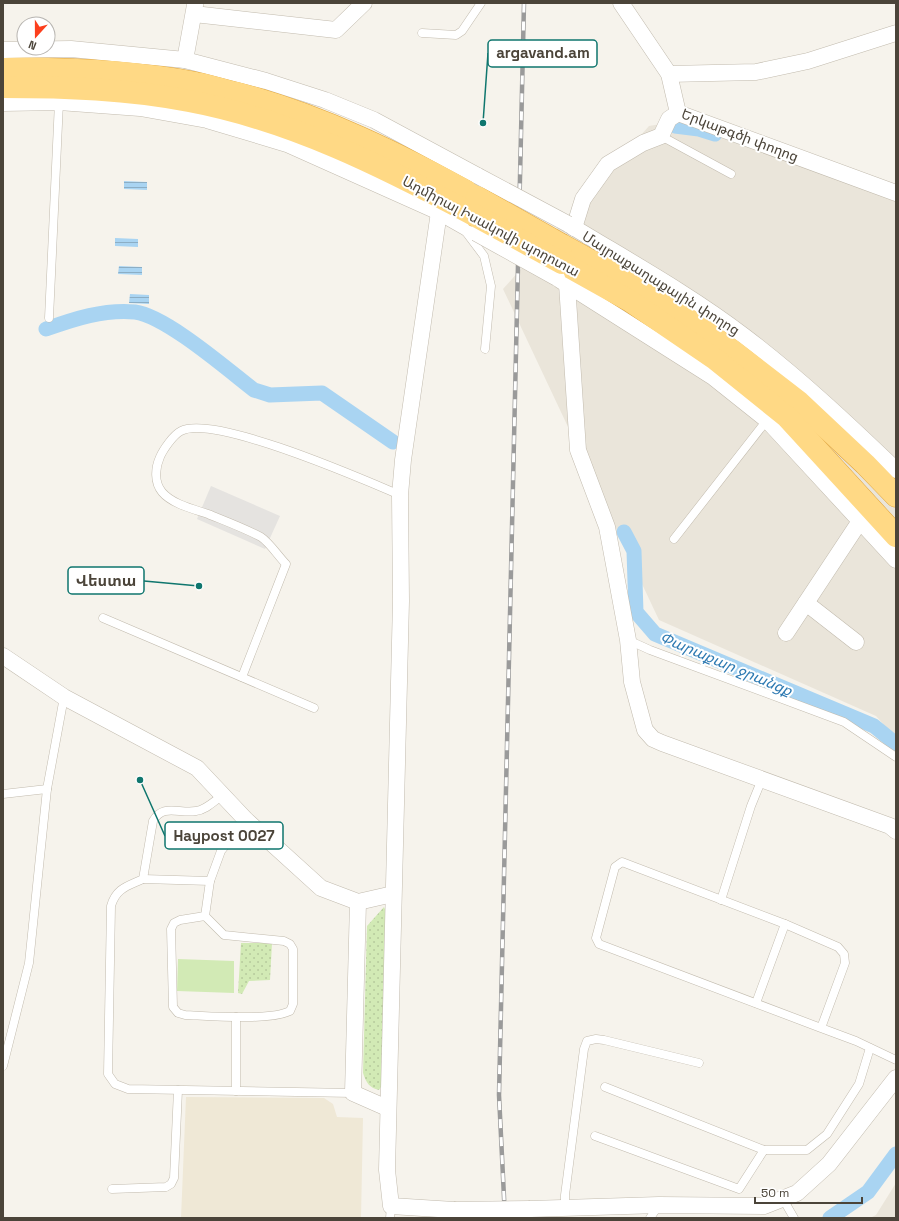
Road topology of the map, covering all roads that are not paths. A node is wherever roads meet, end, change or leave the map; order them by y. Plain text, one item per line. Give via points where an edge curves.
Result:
1 (364, 3) edge
2 (481, 3) edge
3 (621, 3) edge
4 (194, 8) edge
5 (422, 33) dead end
6 (896, 33) edge
7 (3, 50) edge
8 (185, 60) junction
9 (3, 69) edge
10 (668, 74) junction
11 (3, 87) edge
12 (59, 102) junction
13 (3, 103) edge
14 (678, 113) junction
15 (661, 136) junction
16 (731, 174) dead end
17 (896, 193) edge
18 (439, 212) junction
19 (472, 218) junction
20 (565, 254) junction
21 (49, 318) dead end
22 (485, 349) dead end
23 (767, 420) junction
24 (896, 470) edge
25 (400, 495) junction
26 (896, 496) edge
27 (865, 514) junction
28 (896, 536) edge
29 (674, 539) dead end
30 (896, 560) edge
31 (806, 603) junction
32 (103, 618) dead end
33 (786, 633) dead end
34 (628, 640) junction
35 (856, 642) dead end
36 (3, 656) edge
37 (242, 678) junction
38 (64, 697) junction
39 (314, 708) dead end
40 (896, 757) edge
41 (762, 780) junction
42 (48, 789) junction
43 (3, 794) edge
44 (223, 795) junction
45 (246, 820) junction
46 (896, 831) edge
47 (143, 879) junction
48 (210, 881) junction
49 (393, 894) junction
50 (721, 900) junction
51 (358, 902) junction
52 (206, 916) junction
53 (785, 924) junction
54 (756, 1003) junction
55 (236, 1017) junction
56 (821, 1028) junction
57 (870, 1048) junction
58 (896, 1060) edge
59 (700, 1063) dead end
60 (3, 1066) edge
61 (896, 1078) edge
62 (605, 1086) dead end
63 (178, 1090) junction
64 (236, 1091) junction
65 (353, 1093) junction
66 (387, 1108) junction
67 (595, 1136) dead end
68 (764, 1150) junction
69 (112, 1189) dead end
70 (783, 1199) junction
71 (565, 1208) junction
72 (390, 1212) edge
73 (654, 1212) edge
74 (794, 1218) edge

1 - 4 street via 336,30
2 - 5 lane via 462,31 456,35
3 - 10 street, Երկաթգծի փողոց
4 - 8 street
6 - 10 street via 808,61 756,72
7 - 8 street via 71,49
8 - 20 street, bridge via 266,81 325,100 374,120 478,176
9 - 19 highway, Ադմիրալ Իսակովի պողոտա via 58,68 135,74 197,83 256,98 325,122 412,161
10 - 14 street, Երկաթգծի փողոց
11 - 19 highway, Ադմիրալ Իսակովի պողոտա via 64,87 123,92 190,101 258,118 318,140 379,167
12 - 13 street
12 - 18 street via 140,108 207,120 288,144
12 - 21 lane
14 - 15 street via 669,119
14 - 17 street, Երկաթգծի փողոց
15 - 16 lane
15 - 20 street via 643,143 608,164 583,199
18 - 19 street
18 - 25 street
19 - 20 highway, Ադմիրալ Իսակովի պողոտա, bridge
19 - 20 street, bridge
19 - 22 lane via 491,286
20 - 23 street
20 - 24 street, Մայրաքաղաքային փողոց via 656,277 744,336 814,393
20 - 26 highway, Ադմիրալ Իսակովի պողոտա via 656,296 733,351 799,402
20 - 27 highway, Ադմիրալ Իսակովի պողոտա via 715,359 787,418
20 - 34 street via 578,450 607,527
23 - 27 street
23 - 29 lane
25 - 37 lane via 315,460 267,443 224,432 191,428 180,432 170,442 160,457 155,475 161,491 189,508 262,538 286,564
25 - 49 street via 401,602
27 - 28 highway, Ադմիրալ Իսակովի պողոտա
27 - 30 street
27 - 31 street
31 - 33 street
31 - 35 street
32 - 37 lane
34 - 40 lane via 844,722
34 - 41 street via 632,682 645,730 653,739
36 - 38 street
37 - 39 lane
38 - 42 lane
38 - 44 street via 197,768
41 - 46 street via 890,826
41 - 50 lane via 750,806
42 - 43 lane
42 - 60 lane via 29,963
44 - 45 street
44 - 47 lane via 205,809 195,812 165,810 157,814 153,821
45 - 48 lane via 221,851
45 - 51 street via 321,888
47 - 48 lane
47 - 63 lane via 120,890 114,896 111,906 108,1074 115,1084 128,1089
48 - 52 lane
49 - 51 street
49 - 66 street
50 - 53 lane
50 - 54 lane via 622,862 615,867 596,938 600,944
51 - 65 street
52 - 55 lane via 180,920 174,923 171,929 173,1007 185,1016
52 - 55 lane via 224,935 284,941 293,949 293,1004 290,1011 282,1015
53 - 54 lane
53 - 56 lane via 838,947 844,954 845,963
54 - 56 lane
55 - 64 lane
56 - 57 lane
57 - 58 lane
57 - 68 lane via 859,1084 827,1134 807,1150
59 - 71 lane via 604,1040 587,1042 584,1049
61 - 70 street via 829,1164 797,1193
62 - 68 lane
63 - 64 lane
63 - 69 lane via 174,1178 171,1184 166,1188
64 - 65 lane
65 - 66 street
66 - 72 street
67 - 68 lane via 739,1189
70 - 73 street via 764,1206
70 - 74 lane
71 - 72 street, bridge
71 - 73 street

